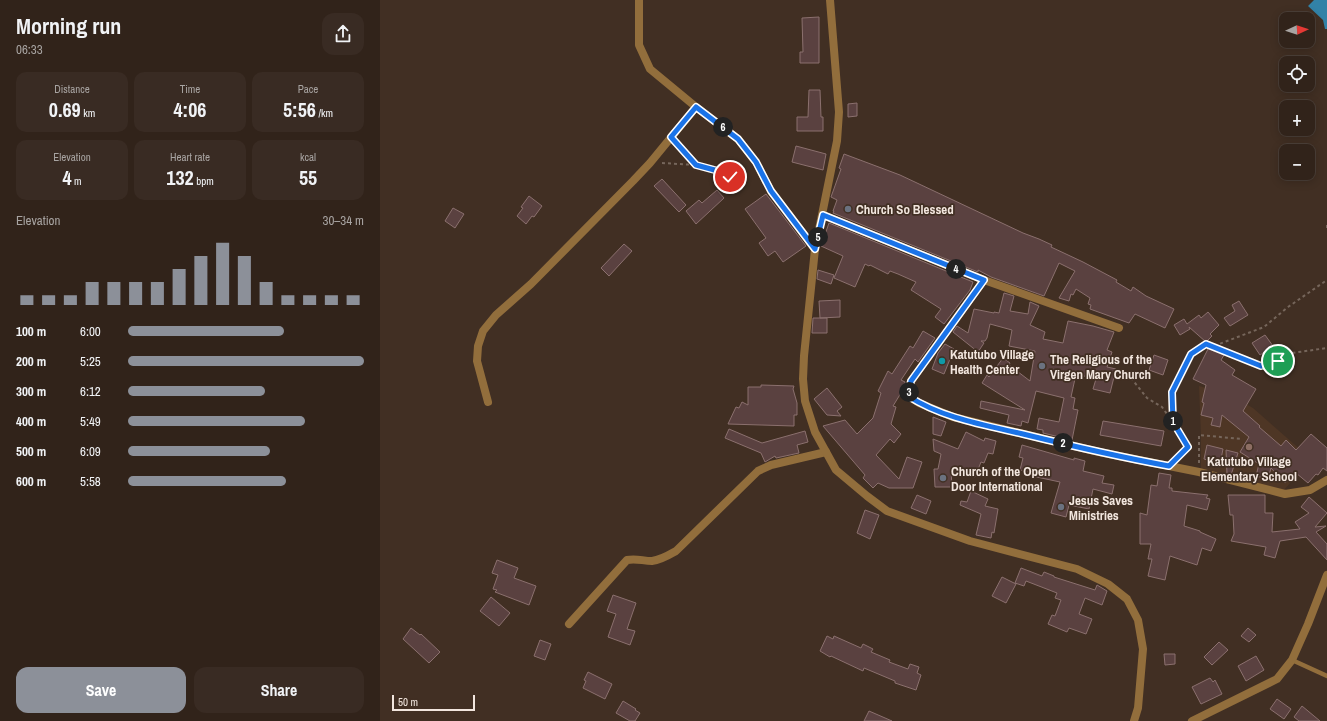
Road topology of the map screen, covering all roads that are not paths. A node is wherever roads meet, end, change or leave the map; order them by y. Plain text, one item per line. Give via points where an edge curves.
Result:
1 (638, 0) edge
2 (830, 0) edge
3 (696, 107) junction
4 (823, 215) junction
5 (815, 249) junction
6 (984, 280) junction
7 (1119, 328) dead end
8 (488, 402) dead end
9 (826, 452) junction
10 (1327, 480) edge
11 (1327, 576) edge
12 (569, 624) dead end
13 (1292, 660) junction
14 (1327, 676) edge
15 (1134, 721) edge
16 (1192, 721) edge

1 - 3 street via 639,46 650,69
2 - 4 street via 840,112
3 - 5 street via 738,139 756,162 771,191
3 - 8 street via 650,163 483,331 477,361
4 - 5 street
4 - 6 street
5 - 9 street via 803,379 805,401 815,432
6 - 7 street
6 - 10 street via 911,381 908,396 919,403 953,417 1099,452 1199,472 1285,494 1310,490
9 - 12 street via 770,464 758,471 676,551 652,561 634,558 626,560
9 - 15 street via 836,470 887,511 970,541 1077,569 1108,584 1127,599 1138,620 1143,649 1138,708
11 - 13 street
13 - 14 lane
13 - 16 street via 1277,679

